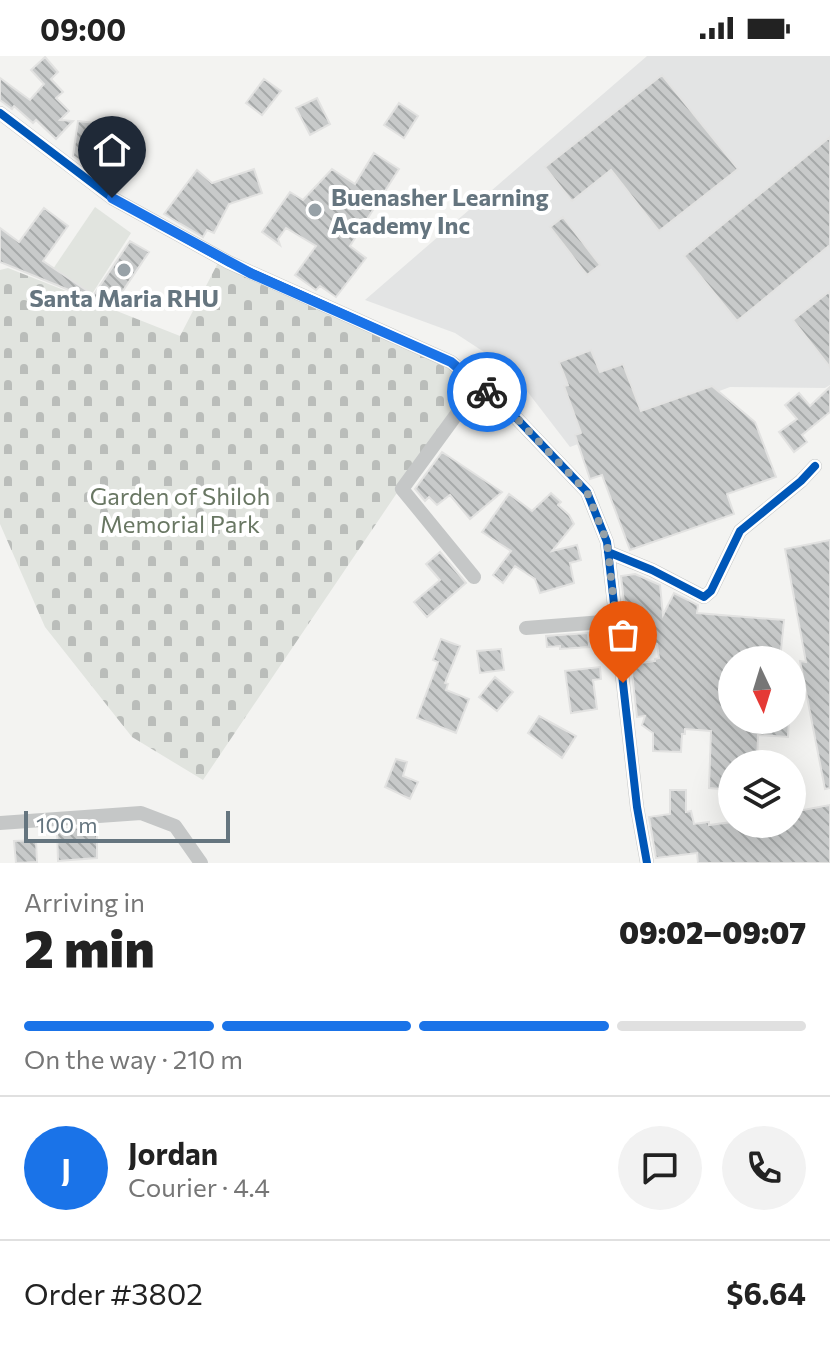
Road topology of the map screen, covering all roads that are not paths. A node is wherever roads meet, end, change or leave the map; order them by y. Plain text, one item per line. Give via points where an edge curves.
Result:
1 (0, 113) edge
2 (478, 385) junction
3 (815, 466) dead end
4 (608, 552) junction
5 (474, 577) dead end
6 (616, 621) junction
7 (526, 628) dead end
8 (0, 823) edge
9 (201, 863) edge
10 (647, 863) edge

1 - 2 street via 112,198 252,274 451,362
2 - 4 street via 587,492
2 - 5 street via 402,489
3 - 4 street via 740,531 704,597
4 - 6 street
6 - 7 street
6 - 10 street
8 - 9 street via 141,813 175,826

